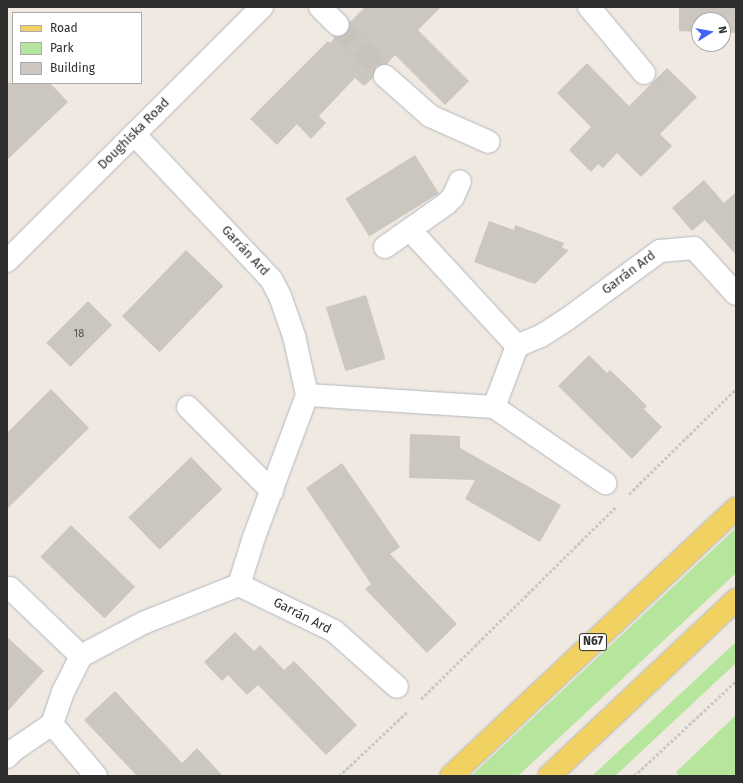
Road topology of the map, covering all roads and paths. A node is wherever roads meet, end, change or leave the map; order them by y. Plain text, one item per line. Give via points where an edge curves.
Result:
1 (262, 7) edge
2 (320, 7) edge
3 (589, 7) edge
4 (338, 25) tunnel mouth
5 (644, 73) dead end
6 (385, 76) tunnel mouth
7 (134, 134) junction
8 (489, 142) dead end
9 (460, 181) dead end
10 (411, 231) junction
11 (385, 247) dead end
12 (7, 261) edge
13 (736, 294) edge
14 (517, 346) junction
15 (736, 389) edge
16 (307, 395) junction
17 (188, 407) dead end
18 (494, 407) junction
19 (605, 483) dead end
20 (272, 491) junction
21 (628, 496) dead end
22 (622, 501) dead end
23 (736, 508) edge
24 (239, 585) junction
25 (10, 588) dead end
26 (736, 600) edge
27 (81, 656) junction
28 (736, 681) edge
29 (397, 686) dead end
30 (416, 704) dead end
31 (410, 709) dead end
32 (52, 724) junction
33 (7, 757) edge
34 (96, 776) edge
35 (339, 776) edge
36 (451, 776) edge
37 (549, 776) edge
38 (634, 776) edge

1 - 7 street, Doughiska Road
2 - 4 street
3 - 5 street
6 - 8 street via 430,116
7 - 12 street, Doughiska Road
7 - 16 street, Garrán Ard via 271,279 294,336
9 - 10 street via 453,197
10 - 11 street
10 - 14 street
13 - 14 street, Garrán Ard via 694,248 660,251 566,320 541,336
14 - 18 street
15 - 21 path
16 - 18 street
16 - 20 street
17 - 20 street
18 - 19 street
20 - 24 street
22 - 30 path
23 - 36 main road, N67
24 - 27 street via 143,623
24 - 29 street, Garrán Ard via 334,631
25 - 27 street
26 - 37 main road
27 - 32 street via 63,692
28 - 38 path
31 - 35 path
32 - 33 street
32 - 34 street

